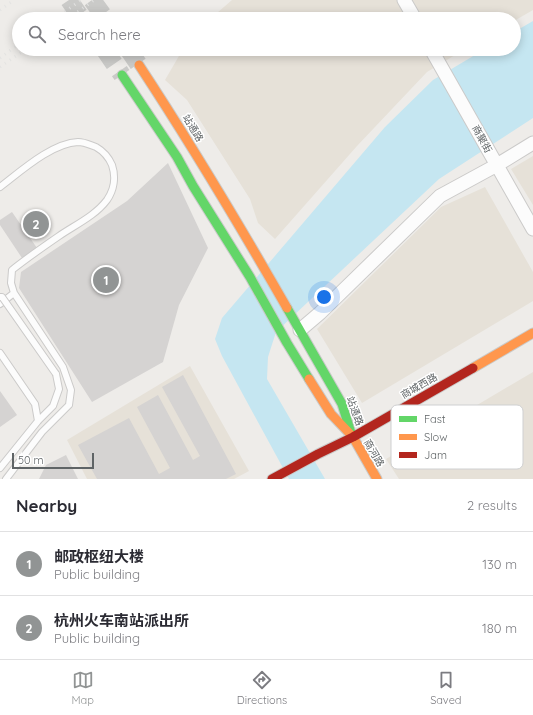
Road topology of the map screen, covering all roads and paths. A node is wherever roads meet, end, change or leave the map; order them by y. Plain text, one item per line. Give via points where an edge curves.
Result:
1 (404, 0) edge
2 (410, 12) edge
3 (436, 56) edge
4 (139, 65) tunnel mouth
5 (122, 75) tunnel mouth
6 (533, 143) edge
7 (497, 165) junction
8 (0, 187) edge
9 (533, 229) edge
10 (14, 293) junction
11 (0, 296) edge
12 (0, 304) edge
13 (300, 330) junction
14 (533, 333) edge
15 (0, 353) edge
16 (408, 405) edge
17 (391, 415) edge
18 (38, 421) junction
19 (352, 437) junction
20 (0, 468) edge
21 (6, 479) edge
22 (272, 479) edge
23 (377, 479) edge

1 - 2 street
3 - 7 street, 商聚街
4 - 13 main road, 站通路
5 - 19 main road, 站通路 via 177,157 331,414
6 - 7 street
7 - 9 street, 商聚街
7 - 13 street via 440,196
8 - 10 lane via 43,156 60,147 78,142 89,144 107,156 114,176 113,187 107,199 96,211 12,270 11,283
10 - 12 lane
10 - 21 lane via 63,367 71,390 69,405 42,432
11 - 18 lane, bridge via 56,374 59,389 53,406
13 - 19 main road, 站通路 via 342,404
14 - 16 main road, 商城西路
15 - 18 lane via 35,404
17 - 19 main road, 商城西路
18 - 20 lane
19 - 22 main road, 商城西路
19 - 23 main road, 商河路

